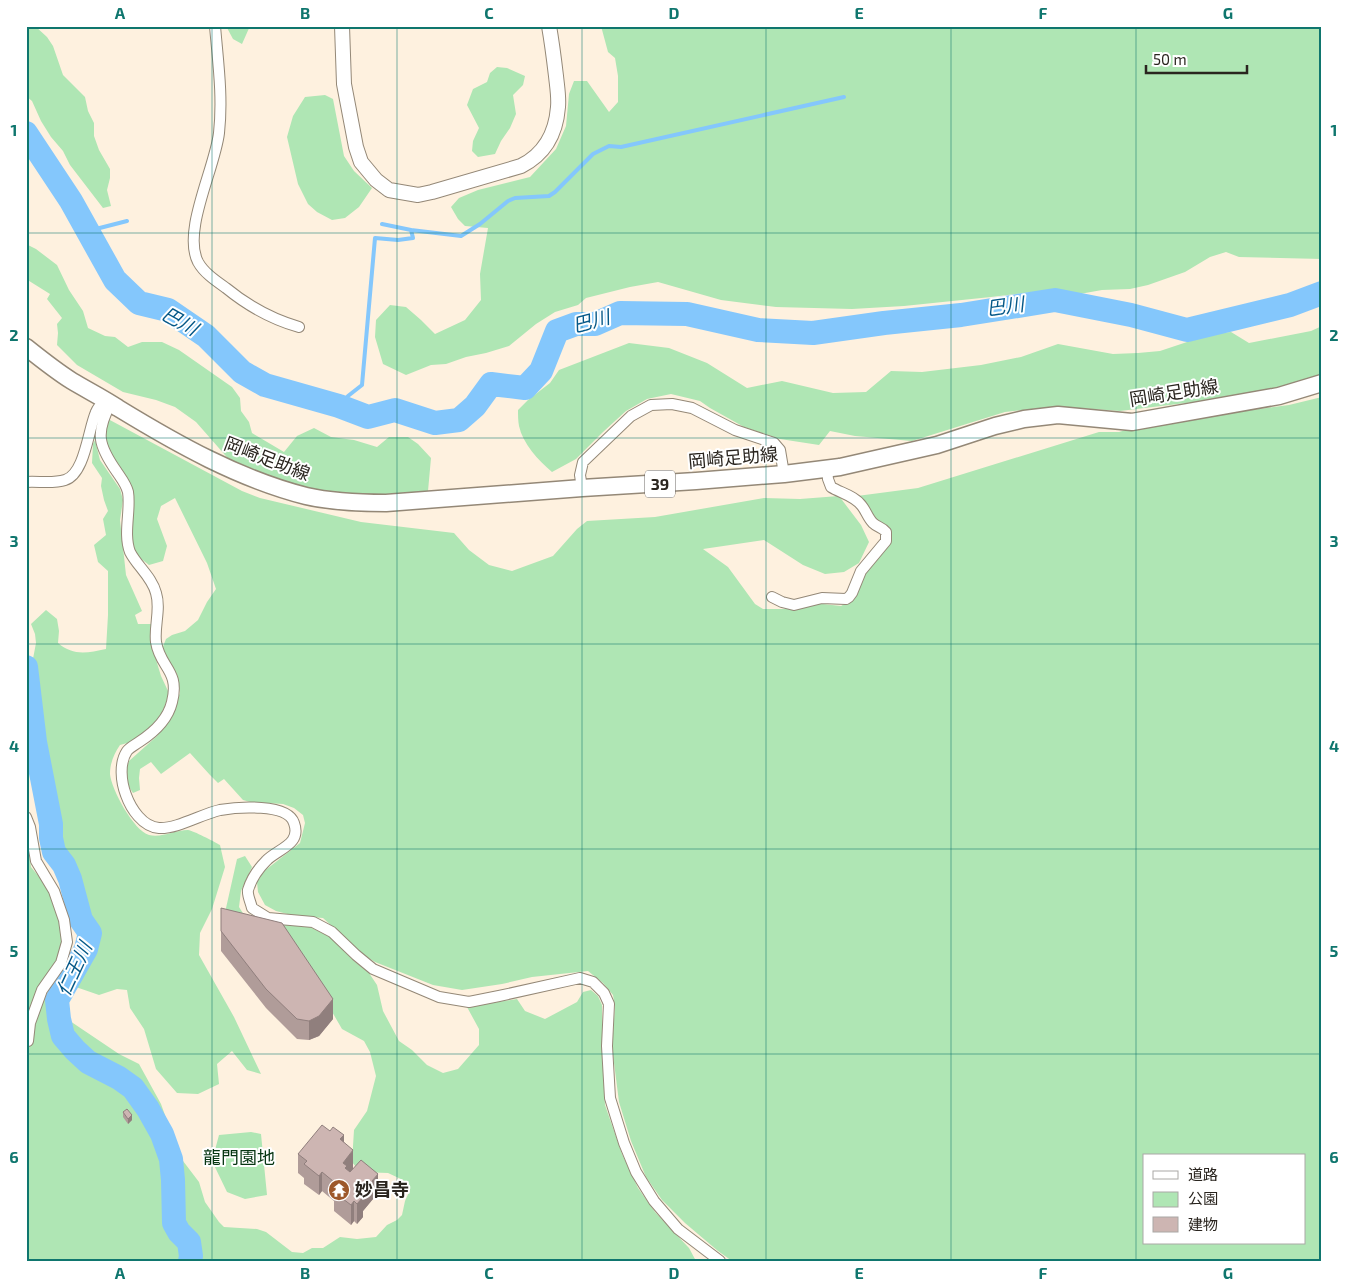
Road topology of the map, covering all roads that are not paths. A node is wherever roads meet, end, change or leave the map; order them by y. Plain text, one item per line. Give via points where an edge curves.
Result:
1 (215, 26) edge
2 (342, 26) edge
3 (549, 26) edge
4 (299, 327) dead end
5 (26, 347) edge
6 (1322, 383) edge
7 (108, 401) junction
8 (826, 468) junction
9 (784, 474) junction
10 (26, 482) edge
11 (582, 488) junction
12 (772, 597) dead end
13 (26, 817) edge
14 (28, 1041) dead end
15 (720, 1261) edge

1 - 4 street via 220,86 219,132 196,221 196,257 206,273 242,300 264,314
2 - 3 street via 344,84 361,162 389,190 418,195 521,166 543,150 556,123 558,105
5 - 7 main road, 岡崎足助線 / 39 via 71,381
6 - 8 main road, 岡崎足助線 / 39 via 1279,396 1132,422 1058,415 1024,419 937,445
7 - 10 street via 96,410 81,463 72,476 66,480
7 - 11 main road, 岡崎足助線 / 39 via 206,457 257,480 309,496 353,503 386,503
7 - 15 street via 101,444 127,488 130,551 156,593 156,642 175,689 162,720 152,733 128,750 122,764 123,786 132,807 141,819 159,828 219,810 273,808 284,812 293,820 296,830 291,843 266,860 255,876 248,892 252,908 268,918 313,922 332,932 374,969 439,997 469,1002 580,978 593,982 609,1004 610,1098 636,1172 654,1201 678,1229
8 - 9 main road, 岡崎足助線 / 39
8 - 12 street via 831,487 862,505 871,521 884,529 886,541 861,570 852,593 846,599 822,598 794,605
9 - 11 main road, 岡崎足助線 / 39
9 - 11 street via 780,450 774,443 735,430 692,408 672,404 651,405 631,416 583,462 580,474
13 - 14 street via 36,861 54,891 64,920 67,942 61,963 42,990 30,1023

